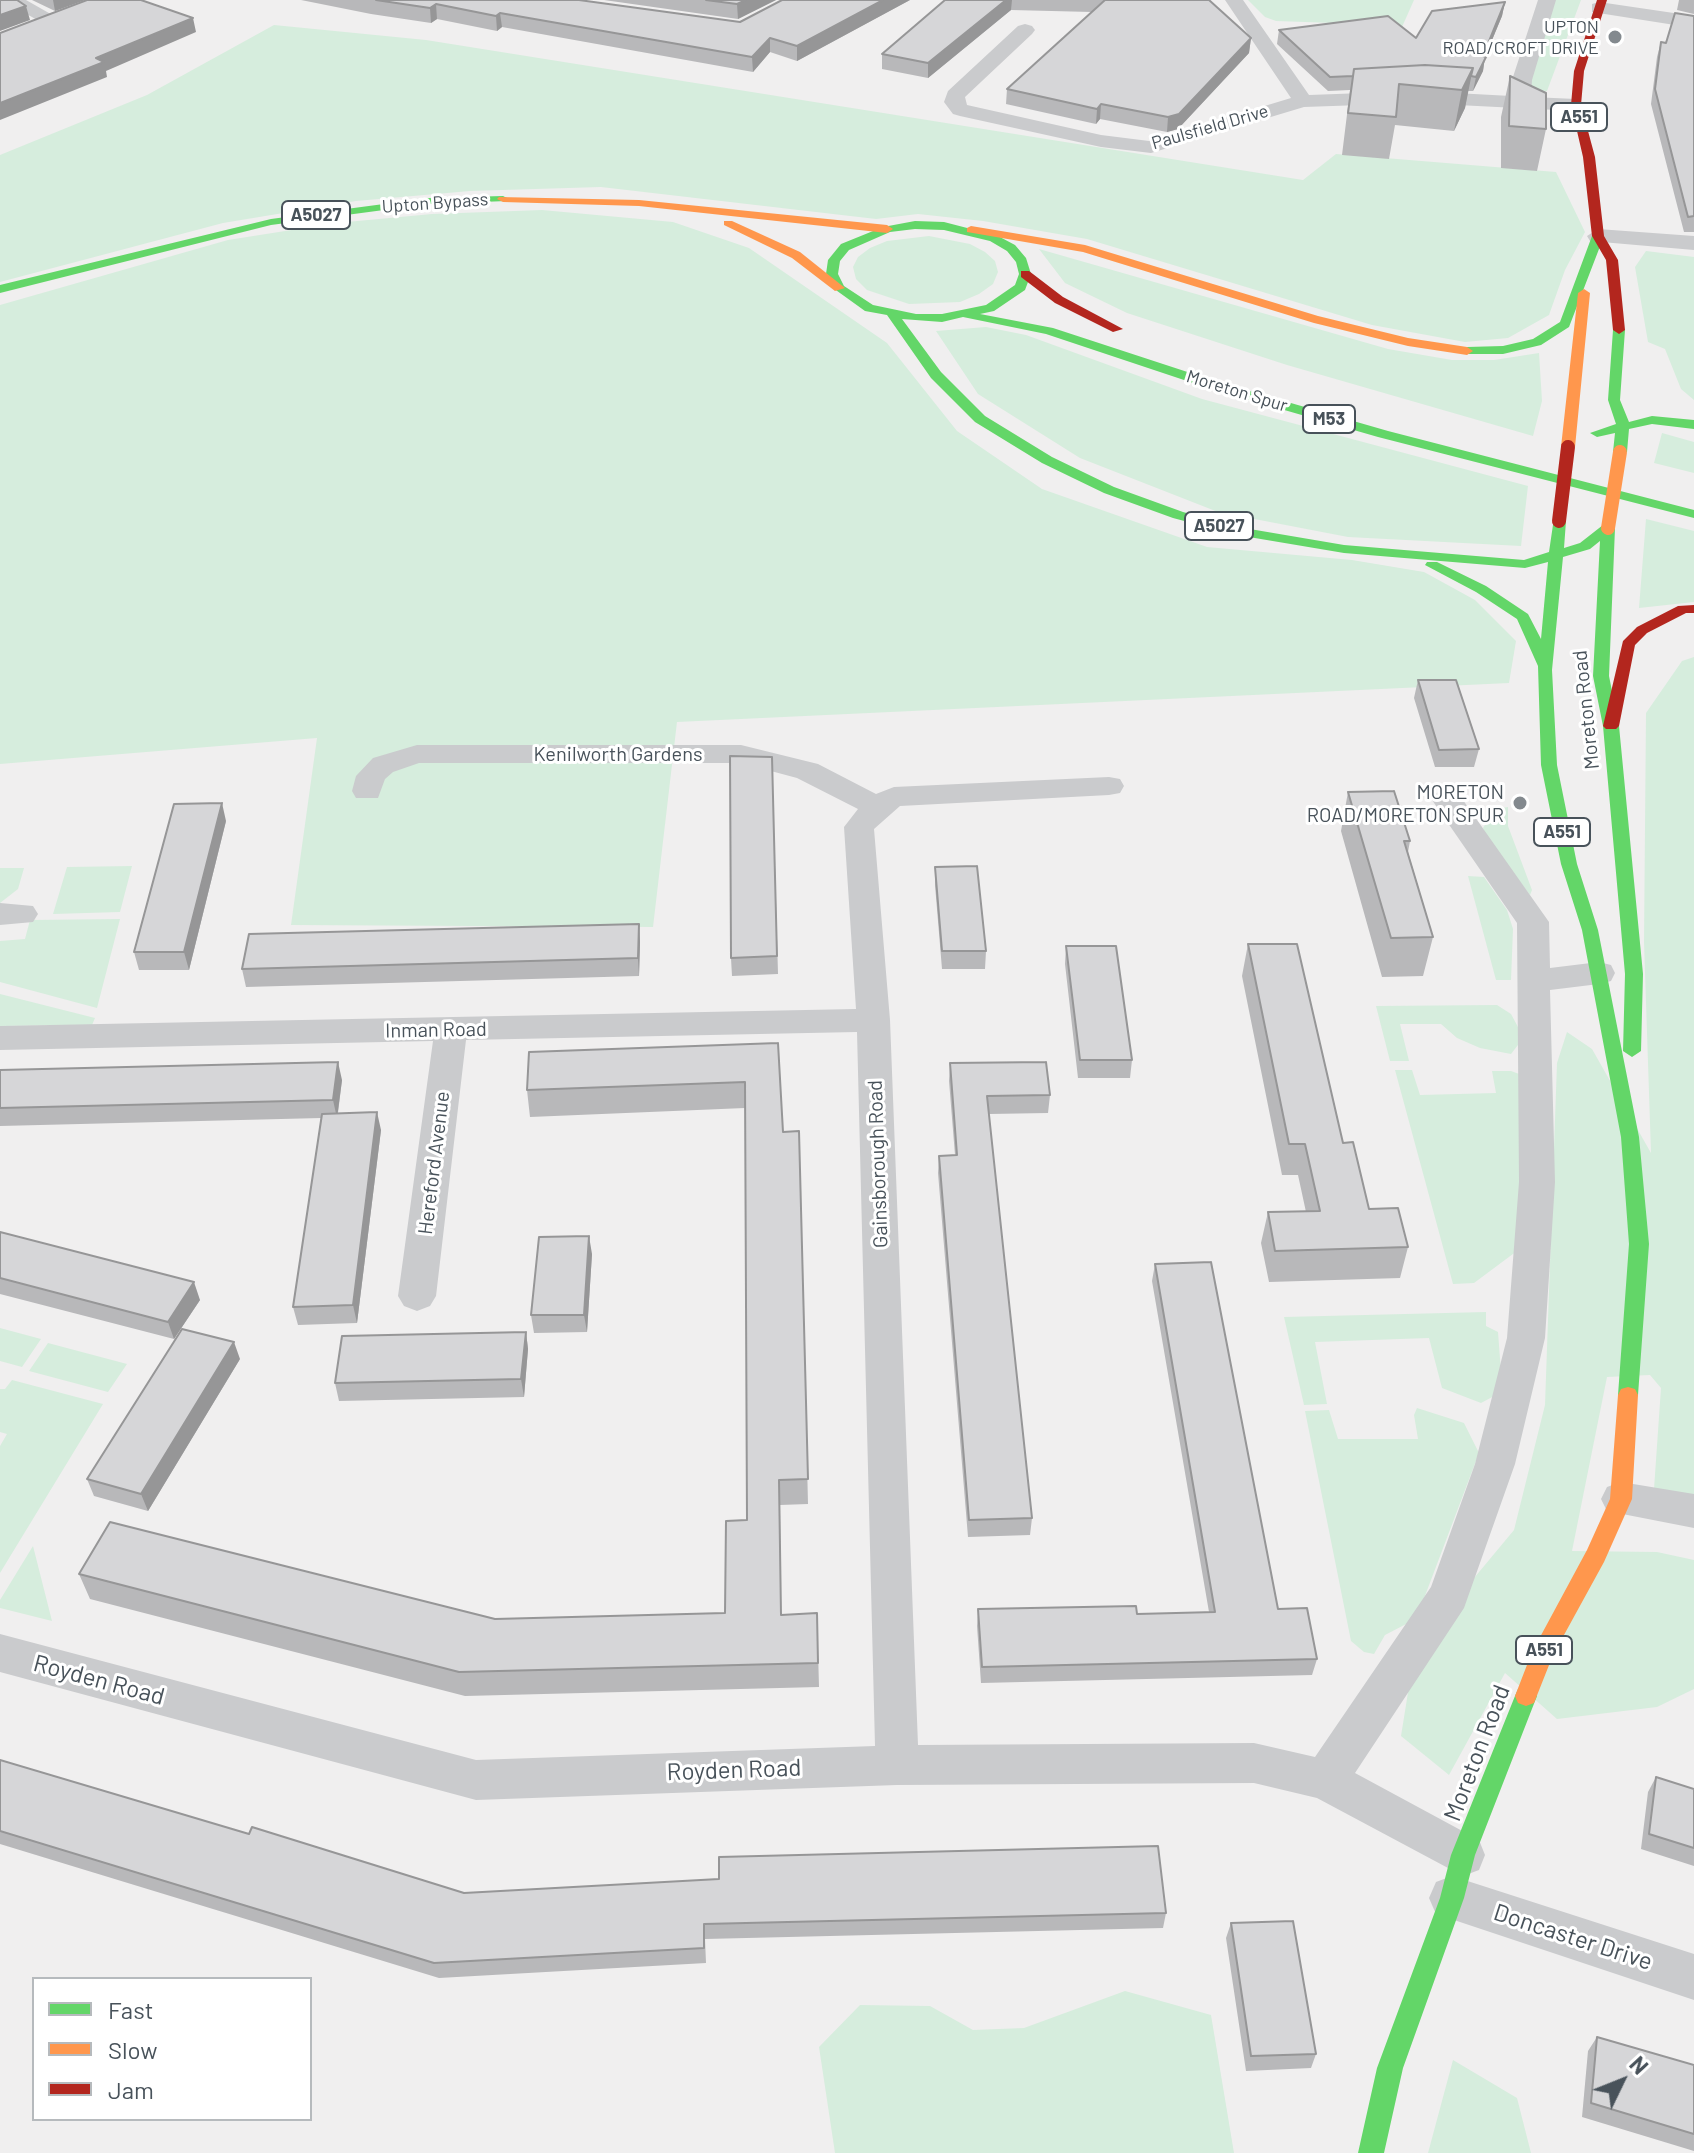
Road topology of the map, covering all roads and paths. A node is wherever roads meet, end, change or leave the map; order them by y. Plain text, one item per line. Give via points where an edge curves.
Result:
1 (11, 0) edge
2 (1234, 0) edge
3 (1547, 0) edge
4 (1601, 4) edge
5 (1694, 22) edge
6 (1025, 30) dead end
7 (27, 31) edge
8 (1521, 100) junction
9 (1303, 101) junction
10 (1576, 105) junction
11 (639, 203) junction
12 (887, 229) junction
13 (971, 230) junction
14 (1598, 236) junction
15 (1694, 243) edge
16 (1587, 271) junction
17 (1025, 274) junction
18 (839, 288) junction
19 (0, 289) edge
20 (892, 314) junction
21 (967, 315) junction
22 (1130, 333) dead end
23 (1620, 345) junction
24 (1633, 374) dead end
25 (1649, 396) dead end
26 (1691, 423) edge
27 (1623, 424) junction
28 (1562, 450) junction
29 (1633, 473) dead end
30 (1694, 514) edge
31 (1608, 528) junction
32 (1399, 554) junction
33 (1554, 558) junction
34 (1694, 609) edge
35 (1545, 665) junction
36 (1611, 726) junction
37 (1109, 786) dead end
38 (367, 791) dead end
39 (1447, 800) dead end
40 (877, 807) junction
41 (1599, 973) junction
42 (1535, 981) junction
43 (873, 1020) junction
44 (451, 1030) junction
45 (0, 1038) edge
46 (1630, 1137) junction
47 (417, 1296) dead end
48 (1621, 1499) junction
49 (1694, 1511) edge
50 (0, 1653) edge
51 (897, 1765) junction
52 (1325, 1780) junction
53 (1457, 1877) junction
54 (1694, 1977) edge
55 (1371, 2153) edge

1 - 7 street via 60,19
2 - 9 street
3 - 8 street via 1522,80
4 - 5 street
4 - 10 main road, A551 via 1579,71
6 - 9 street, Paulsfield Drive via 955,95 960,110 1151,147
8 - 9 street, Paulsfield Drive
8 - 10 street, Paulsfield Drive
10 - 14 main road, A551 via 1589,157
11 - 12 main road, Upton Bypass / A5027
11 - 18 main road, Upton Bypass / A5027 via 739,227 796,255
11 - 19 main road, Upton Bypass / A5027 via 504,199 351,210 207,235
12 - 13 main road via 929,225
12 - 18 main road via 854,241 834,260 832,274
13 - 16 main road via 1085,249 1314,319 1461,351 1537,342 1565,324
13 - 17 main road via 1011,248
14 - 15 street
14 - 16 main road
14 - 23 main road, Moreton Road / A551 via 1612,260
16 - 28 main road, Moreton Road / A551
17 - 21 main road via 1009,298
17 - 22 main road via 1085,315
18 - 20 main road, Upton Bypass via 869,308
20 - 21 main road
20 - 32 main road, A5027 via 936,375 980,419 1109,490 1237,531
21 - 30 main road, Moreton Spur / M53 via 1049,331 1369,430
23 - 24 main road
23 - 27 main road, Moreton Road / A551 via 1614,400
25 - 26 main road
26 - 27 main road
27 - 28 main road
27 - 31 main road, Moreton Road / A551, bridge
28 - 29 main road
28 - 33 main road, Moreton Road / A551, bridge
31 - 33 main road, A5027 via 1585,546
31 - 36 main road, Moreton Road / A551 via 1601,676
32 - 33 main road, A5027 via 1525,564
32 - 35 main road, A5027 via 1442,568 1523,617
33 - 35 main road, Moreton Road / A551
34 - 36 main road via 1683,609 1642,630 1628,644
35 - 41 main road, Moreton Road / A551 via 1549,765
36 - 46 main road, Moreton Road / A551 via 1634,974
37 - 40 street via 894,797
38 - 40 street, Kenilworth Gardens via 371,776 383,765 417,754 741,754 807,771
39 - 42 street via 1533,922
40 - 43 street, Gainsborough Road via 859,827
41 - 42 street
41 - 46 main road, Moreton Road / A551
42 - 52 street via 1537,1182 1526,1338 1495,1464 1449,1595
43 - 44 street, Inman Road
43 - 51 street, Gainsborough Road
44 - 45 street, Inman Road
44 - 47 street, Hereford Avenue
46 - 48 main road, Moreton Road / A551 via 1639,1244
48 - 49 street
48 - 53 main road, Moreton Road / A551 via 1543,1652
50 - 51 street, Royden Road via 476,1780
51 - 52 street, Royden Road via 1254,1763
52 - 53 street, Royden Road
53 - 54 street, Doncaster Drive
53 - 55 main road, Moreton Road / A551 via 1390,2068

